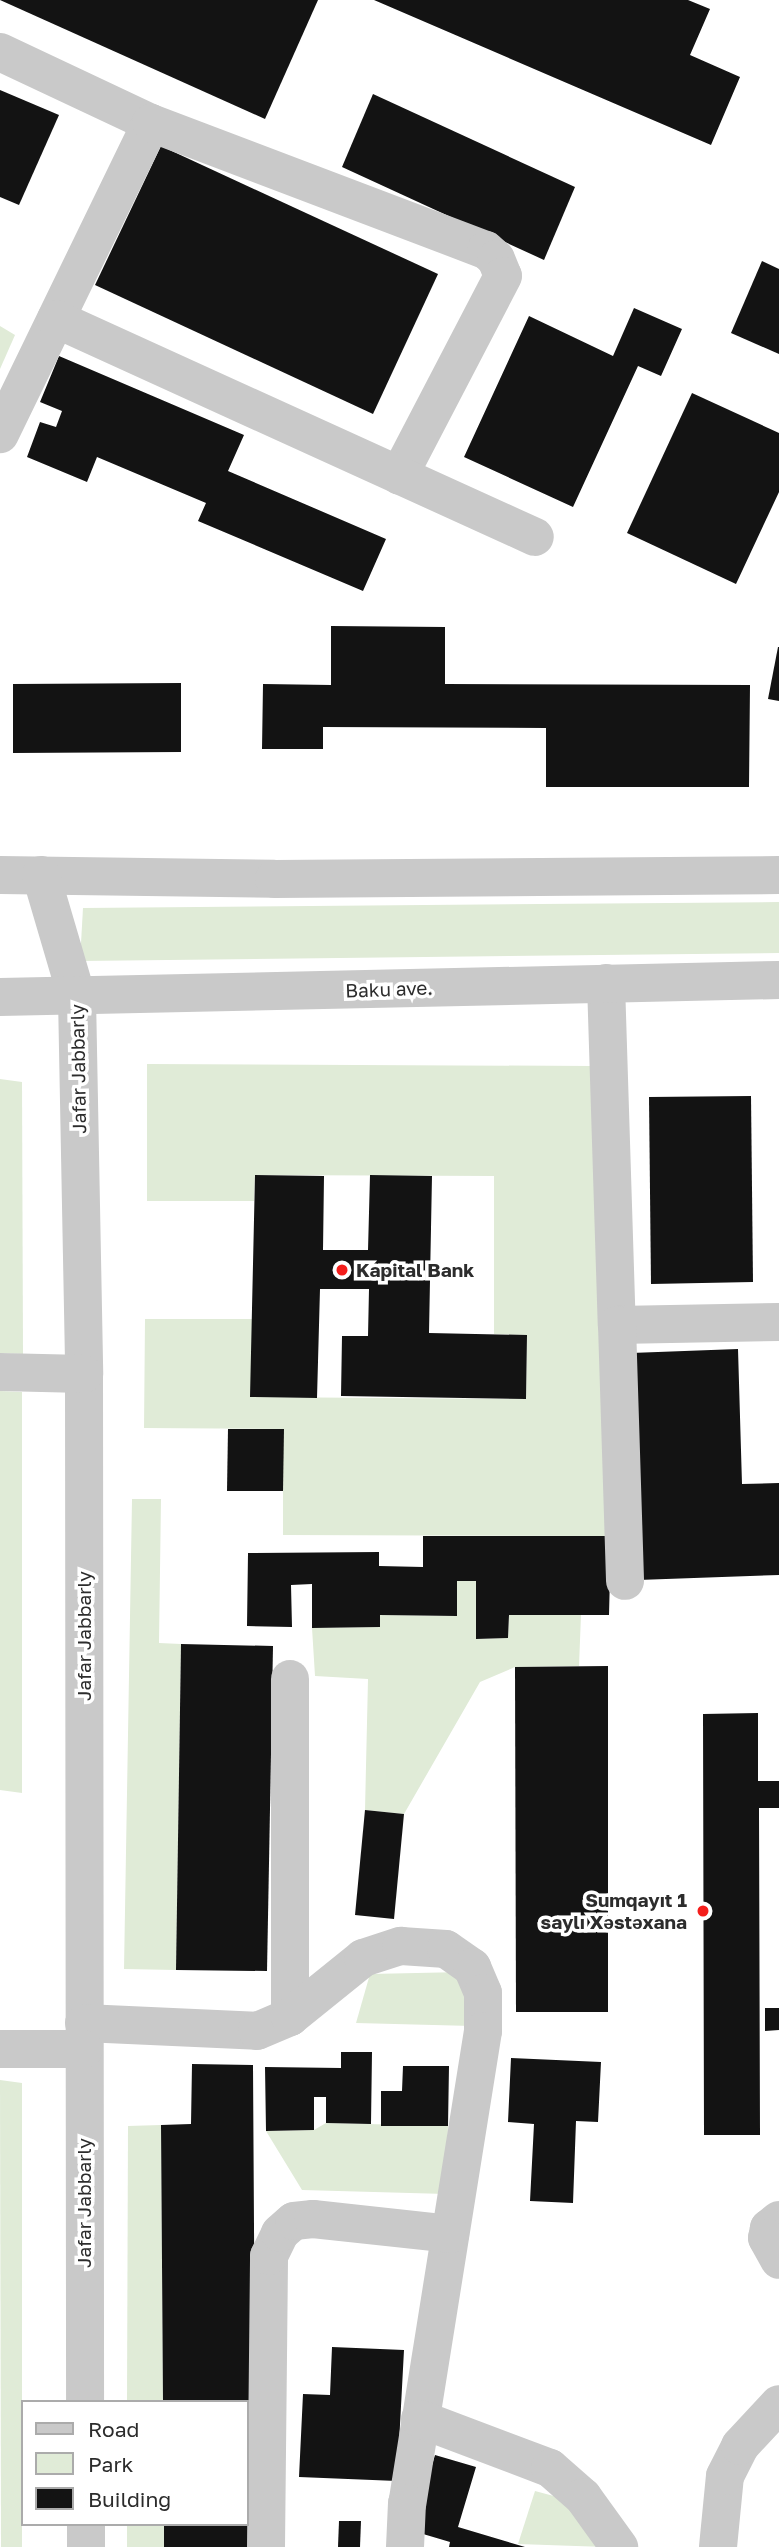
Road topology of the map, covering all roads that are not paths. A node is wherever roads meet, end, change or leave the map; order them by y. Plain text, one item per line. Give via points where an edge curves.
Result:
1 (0, 52) edge
2 (151, 123) junction
3 (56, 319) junction
4 (0, 434) edge
5 (399, 475) junction
6 (536, 537) dead end
7 (0, 875) edge
8 (41, 875) junction
9 (779, 875) edge
10 (779, 980) edge
11 (606, 983) junction
12 (0, 997) edge
13 (77, 997) junction
14 (779, 1322) edge
15 (617, 1325) junction
16 (0, 1372) edge
17 (84, 1374) junction
18 (625, 1581) dead end
19 (290, 1678) dead end
20 (290, 2017) junction
21 (84, 2036) junction
22 (0, 2049) edge
23 (779, 2220) edge
24 (450, 2234) junction
25 (779, 2260) edge
26 (85, 2400) edge
27 (779, 2404) edge
28 (420, 2419) junction
29 (86, 2526) edge
30 (86, 2547) edge
31 (266, 2547) edge
32 (405, 2547) edge
33 (619, 2547) edge
34 (718, 2547) edge

1 - 2 street
2 - 3 street
2 - 5 street via 486,250 496,259 503,276
3 - 4 street
3 - 5 street
5 - 6 street
7 - 8 street
8 - 9 street via 288,879
8 - 13 street, Jafar Jabbarly
10 - 11 street, Baku ave.
11 - 13 street, Baku ave.
11 - 15 street
12 - 13 street, Baku ave.
13 - 17 street, Jafar Jabbarly
14 - 15 street
15 - 18 street
16 - 17 street
17 - 21 street, Jafar Jabbarly
19 - 20 street
20 - 21 street via 257,2031
20 - 24 street via 363,1958 401,1946 446,1949 472,1967 483,1993 483,2031
21 - 22 street
21 - 26 street, Jafar Jabbarly
23 - 25 street via 769,2228 767,2238
24 - 28 street
24 - 31 street via 313,2219 294,2221 280,2233 269,2256
27 - 34 street via 740,2446 725,2476
28 - 32 street
28 - 33 street via 550,2468 583,2497
29 - 30 street

